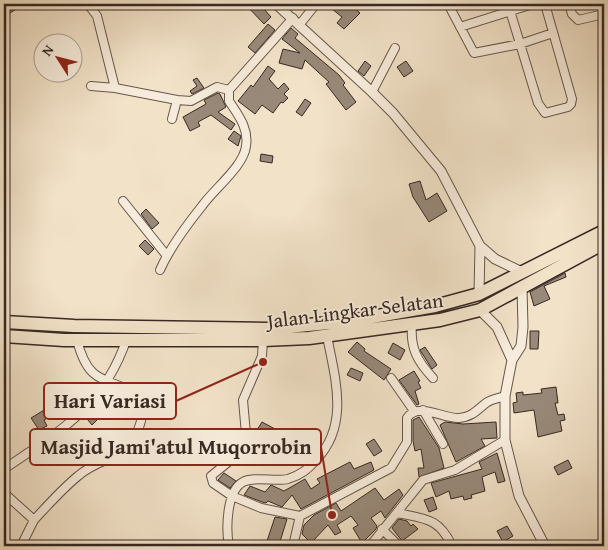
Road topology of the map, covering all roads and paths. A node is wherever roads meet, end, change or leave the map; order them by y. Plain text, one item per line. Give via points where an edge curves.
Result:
1 (88, 4) edge
2 (276, 4) edge
3 (316, 4) edge
4 (448, 4) edge
5 (533, 4) edge
6 (544, 4) edge
7 (569, 4) edge
8 (510, 8) edge
9 (604, 14) edge
10 (296, 21) junction
11 (460, 27) junction
12 (553, 33) junction
13 (520, 44) junction
14 (395, 48) dead end
15 (91, 86) dead end
16 (115, 88) junction
17 (229, 90) junction
18 (372, 92) junction
19 (177, 100) junction
20 (172, 119) dead end
21 (123, 201) dead end
22 (604, 231) edge
23 (604, 243) edge
24 (480, 246) junction
25 (167, 256) junction
26 (160, 270) dead end
27 (522, 272) junction
28 (522, 288) junction
29 (479, 294) junction
30 (480, 310) junction
31 (4, 322) edge
32 (412, 324) junction
33 (310, 325) junction
34 (195, 334) junction
35 (4, 336) edge
36 (327, 336) junction
37 (127, 338) junction
38 (309, 338) junction
39 (77, 340) junction
40 (263, 340) junction
41 (512, 360) junction
42 (391, 378) dead end
43 (433, 378) dead end
44 (108, 382) junction
45 (505, 396) junction
46 (423, 410) junction
47 (414, 411) junction
48 (505, 440) junction
49 (443, 444) dead end
50 (4, 470) edge
51 (4, 493) edge
52 (232, 496) junction
53 (397, 513) junction
54 (300, 516) junction
55 (34, 520) junction
56 (382, 529) junction
57 (21, 546) edge
58 (229, 546) edge
59 (293, 546) edge
60 (370, 546) edge
61 (399, 546) edge
62 (452, 546) edge
63 (545, 546) edge

1 - 16 street via 97,16
2 - 10 street
3 - 10 street
4 - 11 street
5 - 8 street
6 - 12 street
7 - 9 street via 578,20
8 - 11 street
8 - 13 street
10 - 17 street
10 - 18 street
11 - 13 street via 474,53
12 - 13 street
12 - 13 street via 572,99 568,107 545,113
14 - 18 street
15 - 16 street
16 - 19 street
17 - 19 street via 217,86 192,101
17 - 25 street via 229,101 239,113 246,133 245,154 201,207
18 - 24 street via 440,171
19 - 20 street
21 - 25 street
22 - 27 highway, Jalan Lingkar Selatan
23 - 28 highway, Jalan Lingkar Selatan
24 - 27 street via 495,259
24 - 29 street
25 - 26 street
27 - 29 highway, Jalan Lingkar Selatan
28 - 30 highway, Jalan Lingkar Selatan
28 - 41 street via 521,346
29 - 33 highway, Jalan Lingkar Selatan via 435,306
30 - 32 highway, Jalan Lingkar Selatan
30 - 41 street via 497,327
31 - 34 highway, Jalan Lingkar Selatan
32 - 36 highway, Jalan Lingkar Selatan
32 - 43 street via 414,353
33 - 34 highway, Jalan Lingkar Selatan via 266,329 215,327
33 - 38 highway
34 - 37 highway, Jalan Lingkar Selatan
34 - 40 highway, Jalan Lingkar Selatan via 213,340
35 - 39 highway, Jalan Lingkar Selatan
36 - 38 highway, Jalan Lingkar Selatan
36 - 52 street via 338,404 332,437 304,473 287,479 243,482
37 - 39 highway, Jalan Lingkar Selatan
37 - 44 street
38 - 40 highway, Jalan Lingkar Selatan
39 - 44 street via 89,370
40 - 52 street via 262,356 243,400 244,442 232,459 212,474 213,483
41 - 45 street
42 - 47 street
44 - 50 street via 81,414
44 - 55 street via 142,396 142,420 126,447 78,476
45 - 46 street via 486,403 473,415 460,418
45 - 48 street
46 - 47 street
46 - 49 street
47 - 54 street via 407,418 406,442 391,468
48 - 53 street via 455,470 427,477 414,488
48 - 63 street via 519,496
51 - 55 street
52 - 54 street via 261,508
52 - 58 street via 227,534
53 - 56 street
53 - 62 street via 436,523 444,530
54 - 59 street
55 - 57 street
56 - 60 street
56 - 61 street

